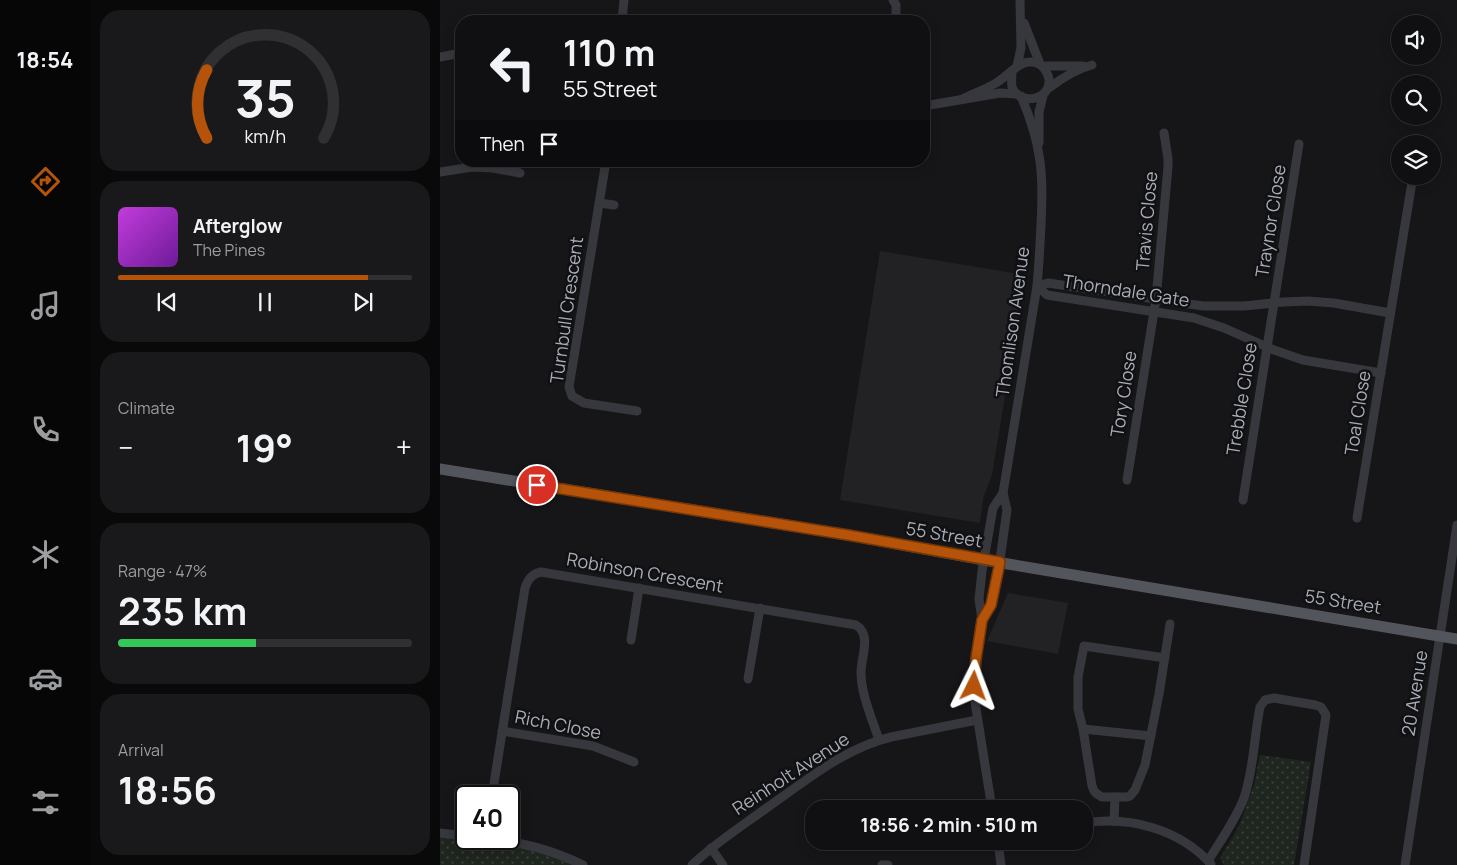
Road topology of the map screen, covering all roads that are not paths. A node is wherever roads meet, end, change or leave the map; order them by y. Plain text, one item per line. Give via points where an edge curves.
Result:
1 (624, 0) edge
2 (893, 0) edge
3 (1020, 0) edge
4 (623, 15) edge
5 (896, 15) edge
6 (1022, 16) junction
7 (455, 54) edge
8 (440, 57) edge
9 (1041, 65) junction
10 (1015, 69) junction
11 (1046, 92) junction
12 (1019, 95) junction
13 (964, 98) junction
14 (930, 105) edge
15 (1164, 133) dead end
16 (1299, 144) dead end
17 (1039, 154) junction
18 (605, 167) edge
19 (440, 172) edge
20 (520, 173) dead end
21 (1411, 185) edge
22 (599, 203) junction
23 (614, 205) dead end
24 (1037, 286) junction
25 (1098, 290) junction
26 (1156, 299) junction
27 (1096, 302) junction
28 (1274, 302) junction
29 (1214, 307) junction
30 (1154, 312) junction
31 (1390, 312) junction
32 (1211, 323) junction
33 (1267, 346) junction
34 (1381, 373) junction
35 (637, 411) dead end
36 (440, 469) edge
37 (1127, 480) dead end
38 (1003, 493) junction
39 (1242, 500) dead end
40 (1357, 518) dead end
41 (1457, 525) edge
42 (984, 560) junction
43 (1000, 562) junction
44 (639, 588) junction
45 (760, 608) junction
46 (982, 620) junction
47 (1170, 624) dead end
48 (1441, 636) junction
49 (1457, 639) edge
50 (631, 640) dead end
51 (1164, 658) junction
52 (748, 679) dead end
53 (978, 720) junction
54 (1083, 729) junction
55 (502, 730) junction
56 (1151, 736) junction
57 (879, 740) junction
58 (634, 762) dead end
59 (494, 785) edge
60 (1115, 797) junction
61 (991, 800) edge
62 (1114, 821) junction
63 (1093, 822) edge
64 (440, 833) edge
65 (455, 835) edge
66 (520, 843) edge
67 (711, 848) junction
68 (999, 850) edge
69 (1210, 863) edge
70 (583, 865) edge
71 (692, 865) edge
72 (723, 865) edge
73 (882, 865) edge
74 (888, 865) edge
75 (1001, 865) edge
76 (1304, 865) edge
77 (1405, 865) edge

1 - 4 street
2 - 5 street
3 - 6 street
6 - 9 street
6 - 10 street via 1021,48
7 - 8 street
9 - 10 street via 1026,61
9 - 11 street via 1049,78
9 - 11 street via 1089,65 1064,76
10 - 12 street via 1012,87
10 - 13 street
11 - 12 street via 1034,99
11 - 17 street, Thomlison Avenue via 1039,112
12 - 13 street via 1000,93
12 - 17 street, Thomlison Avenue via 1028,113
13 - 14 street
15 - 26 street, Travis Close via 1168,167
16 - 28 street, Traynor Close
17 - 24 street, Thomlison Avenue via 1042,198
18 - 22 street, Turnbull Crescent
19 - 20 street via 472,167
21 - 31 street, Toal Close
22 - 23 street
22 - 35 street, Turnbull Crescent via 569,387 572,396 584,403
24 - 25 street, Thorndale Gate via 1048,283
24 - 27 street, Thorndale Gate via 1046,295
24 - 38 street, Thomlison Avenue
25 - 26 street, Thorndale Gate
25 - 27 street
26 - 29 street, Thorndale Gate
26 - 30 street, Travis Close
27 - 30 street, Thorndale Gate
28 - 29 street, Thorndale Gate
28 - 31 street, Thorndale Gate via 1321,302
28 - 33 street, Trebble Close
29 - 32 street
30 - 32 street, Thorndale Gate
30 - 37 street, Tory Close
31 - 34 street, Toal Close
32 - 33 street, Thorndale Gate
33 - 34 street, Thorndale Gate via 1313,362
33 - 39 street, Trebble Close
34 - 40 street, Toal Close
36 - 42 main road, 55 Street
38 - 42 street, Thomlison Avenue via 993,508
38 - 43 street, Thomlison Avenue via 1007,510
41 - 48 street, 20 Avenue
42 - 43 main road, 55 Street
42 - 46 street, Thomlison Avenue via 979,599
43 - 46 street, Thomlison Avenue via 991,605
43 - 48 main road, 55 Street
44 - 45 street, Robinson Crescent
44 - 50 street
44 - 55 street, Robinson Crescent via 545,572 530,578 525,588
45 - 52 street
45 - 57 street, Robinson Crescent via 850,623 863,631 861,669 864,696
46 - 53 street via 975,672
47 - 51 street
48 - 49 main road, 55 Street
48 - 77 street, 20 Avenue
51 - 54 street via 1084,646 1078,677 1078,709
51 - 56 street
53 - 57 street, Reinholt Avenue
53 - 61 street
54 - 56 street
54 - 60 street via 1093,790 1102,797
55 - 58 street, Rich Close via 593,746
55 - 59 street, Robinson Crescent
56 - 60 street via 1135,790 1130,796
57 - 67 street, Reinholt Avenue via 830,764
60 - 62 street
62 - 63 street
62 - 69 street via 1166,832
64 - 65 street
66 - 70 street
67 - 71 street, Reinholt Avenue
67 - 72 street
68 - 75 street
69 - 76 street via 1244,796 1260,707 1265,700 1274,698 1315,704 1326,715
73 - 74 street

